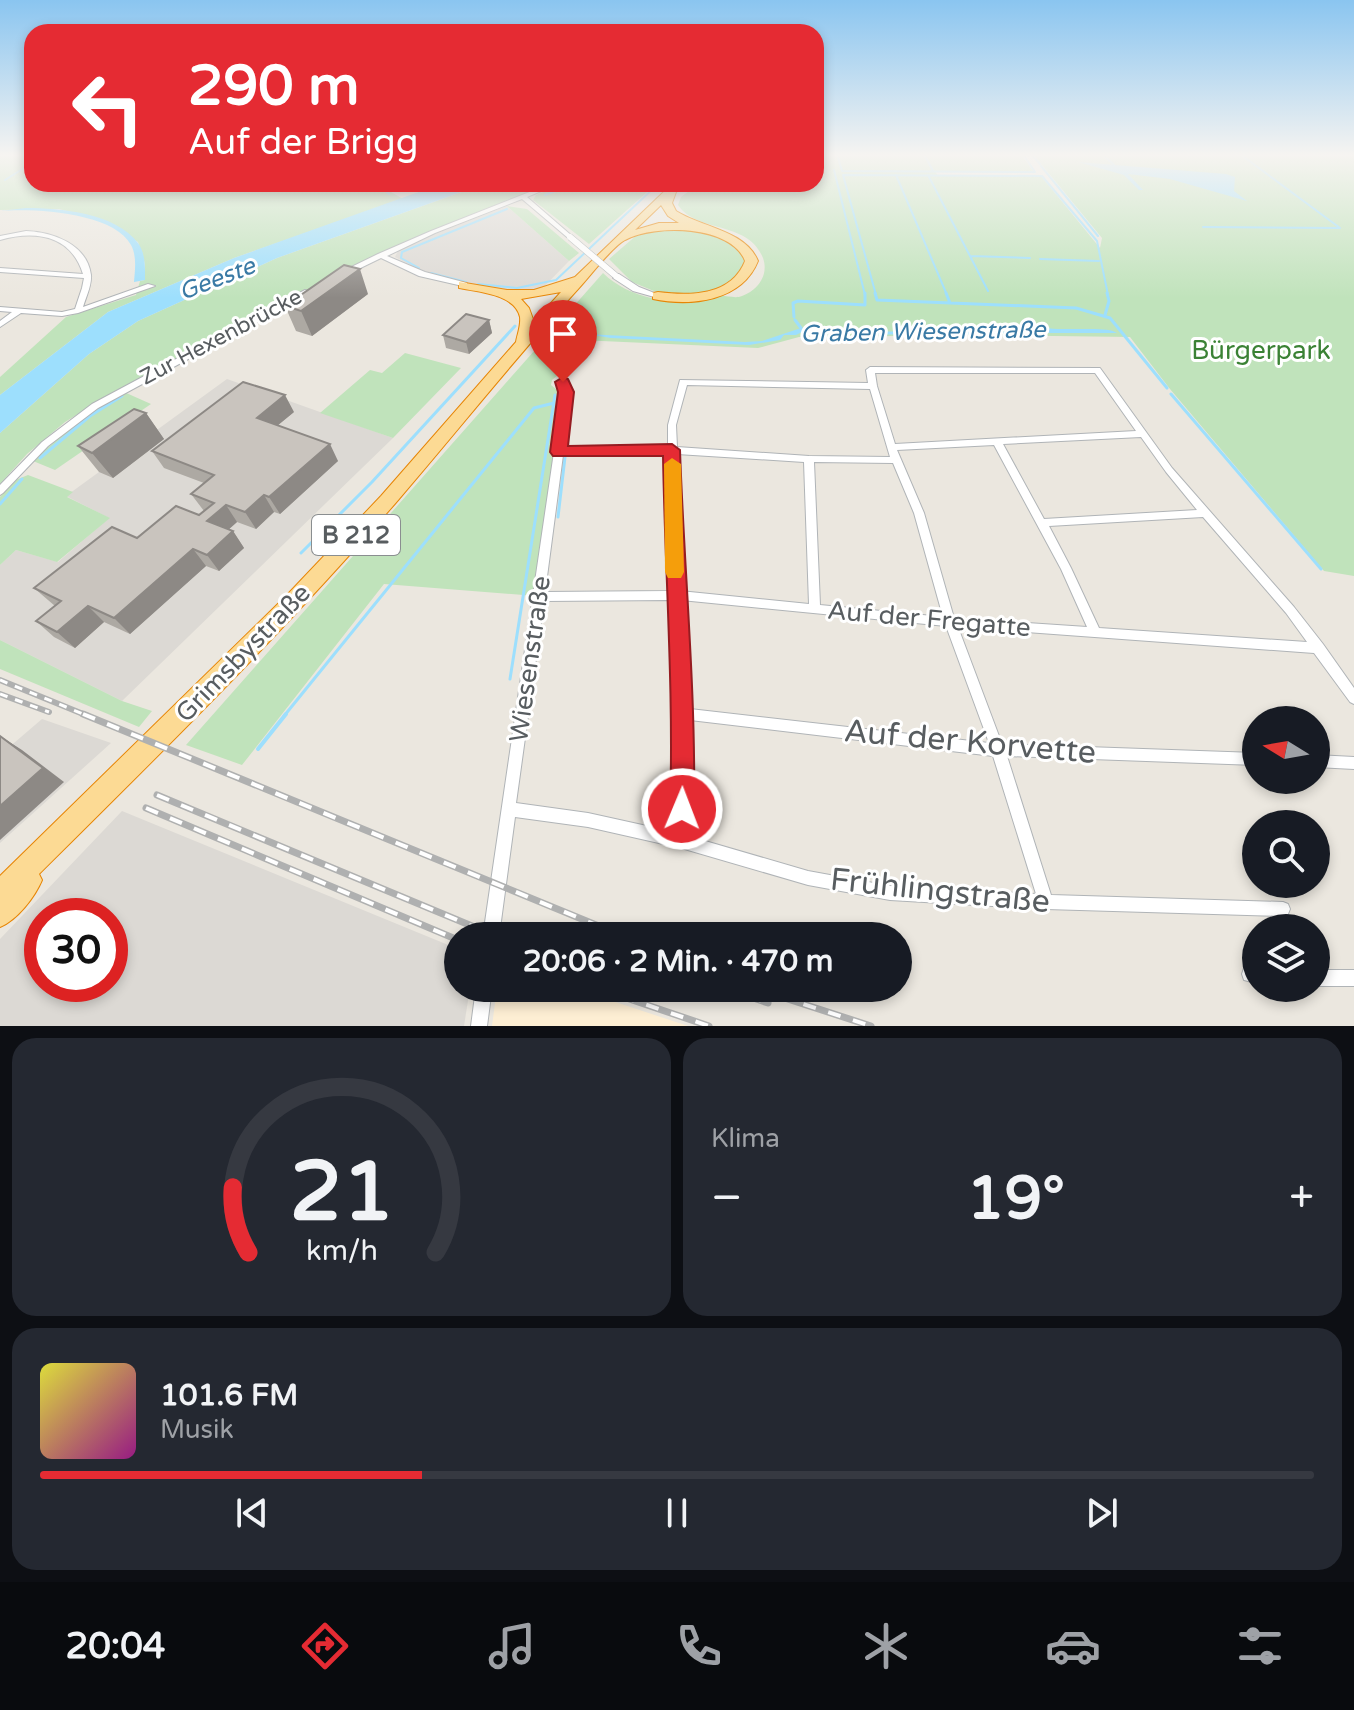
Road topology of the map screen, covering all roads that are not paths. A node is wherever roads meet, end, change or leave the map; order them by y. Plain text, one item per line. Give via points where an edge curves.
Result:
1 (511, 202) edge
2 (529, 202) edge
3 (659, 202) edge
4 (667, 202) edge
5 (696, 228) junction
6 (4, 236) edge
7 (619, 240) junction
8 (380, 255) junction
9 (0, 270) edge
10 (88, 276) junction
11 (584, 276) junction
12 (331, 279) edge
13 (464, 285) joint
14 (151, 286) dead end
15 (320, 286) edge
16 (505, 295) junction
17 (658, 296) joint
18 (0, 309) edge
19 (19, 311) junction
20 (78, 311) junction
21 (0, 325) edge
22 (517, 352) junction
23 (563, 382) dead end
24 (873, 386) junction
25 (1142, 434) junction
26 (997, 441) junction
27 (891, 447) junction
28 (672, 450) junction
29 (559, 452) junction
30 (809, 459) junction
31 (896, 460) junction
32 (0, 491) edge
33 (1203, 513) junction
34 (1041, 523) junction
35 (675, 595) junction
36 (538, 597) junction
37 (815, 608) junction
38 (950, 622) junction
39 (1096, 633) junction
40 (1319, 648) junction
41 (1354, 698) edge
42 (684, 714) junction
43 (998, 750) junction
44 (1242, 759) edge
45 (1330, 762) edge
46 (1354, 763) edge
47 (89, 808) junction
48 (509, 809) junction
49 (681, 841) junction
50 (0, 875) edge
51 (0, 894) edge
52 (1046, 902) junction
53 (1283, 909) dead end
54 (0, 914) edge
55 (493, 922) edge
56 (1330, 978) edge
57 (1354, 978) edge
58 (482, 1002) edge
59 (479, 1026) edge

1 - 8 street, Zur Hexenbrücke
2 - 17 street, bridge via 616,276
3 - 7 highway, Grimsbystraße / B 212
4 - 5 highway via 668,211
5 - 7 highway via 650,228
5 - 17 highway via 738,243 750,258 749,271 714,294
6 - 10 street via 32,232 67,244 83,259
7 - 11 highway, Grimsbystraße / B 212
8 - 12 street, Zur Hexenbrücke
8 - 13 street
9 - 10 street
10 - 20 street
11 - 16 highway via 548,293
11 - 22 highway, Grimsbystraße / B 212
13 - 16 highway
14 - 20 street
15 - 32 street, Zur Hexenbrücke via 95,406 45,444
16 - 22 highway via 527,314
18 - 19 street
19 - 20 street
19 - 21 street
22 - 47 highway, Grimsbystraße / B 212 via 316,578
23 - 29 street, Wiesenstraße
24 - 25 street via 870,370 1097,370
24 - 27 street
24 - 28 street via 683,382
25 - 26 street
25 - 33 street
26 - 27 street
26 - 34 street
27 - 31 street
28 - 29 street
28 - 30 street
28 - 35 street
29 - 36 street, Wiesenstraße
30 - 31 street
30 - 37 street
31 - 38 street via 919,513
33 - 34 street
33 - 40 street
34 - 39 street
35 - 36 street, Auf der Fregatte
35 - 37 street, Auf der Fregatte
35 - 42 street
36 - 48 street, Wiesenstraße
37 - 38 street, Auf der Fregatte
38 - 39 street, Auf der Fregatte
38 - 43 street
39 - 40 street, Auf der Fregatte
40 - 41 street
42 - 43 street, Auf der Korvette
42 - 49 street
43 - 44 street, Auf der Korvette
43 - 52 street
45 - 46 street
47 - 50 highway
47 - 51 highway, Grimsbystraße / B 212
47 - 54 highway
48 - 49 street, Frühlingstraße
48 - 55 street, Wiesenstraße
49 - 52 street, Frühlingstraße via 808,878 890,893
52 - 53 street, Frühlingstraße
56 - 57 street
58 - 59 street

